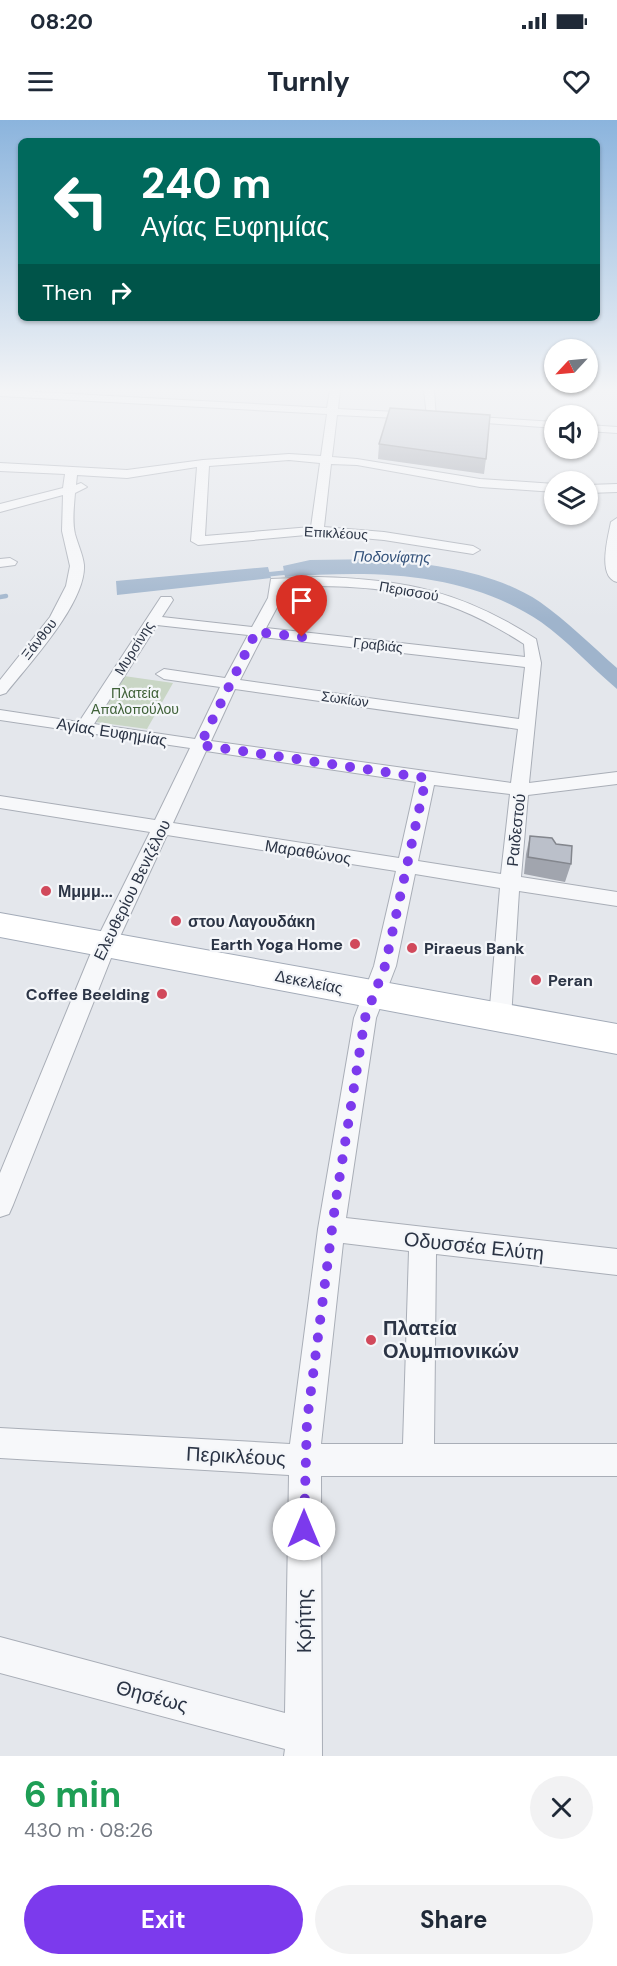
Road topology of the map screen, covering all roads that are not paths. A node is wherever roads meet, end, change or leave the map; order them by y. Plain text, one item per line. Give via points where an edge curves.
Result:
1 (180, 466) edge
2 (203, 466) edge
3 (325, 466) edge
4 (382, 466) edge
5 (0, 467) edge
6 (71, 471) junction
7 (127, 474) junction
8 (544, 487) edge
9 (617, 488) edge
10 (598, 489) edge
11 (69, 490) junction
12 (0, 508) edge
13 (617, 522) edge
14 (317, 530) junction
15 (473, 550) dead end
16 (617, 578) edge
17 (276, 582) joint
18 (166, 600) dead end
19 (152, 620) junction
20 (256, 632) junction
21 (531, 642) joint
22 (533, 663) junction
23 (164, 674) dead end
24 (230, 683) junction
25 (0, 690) edge
26 (0, 715) edge
27 (527, 725) junction
28 (84, 728) junction
29 (200, 745) junction
30 (426, 778) junction
31 (617, 778) edge
32 (521, 790) junction
33 (0, 802) edge
34 (162, 828) junction
35 (406, 867) junction
36 (510, 883) junction
37 (617, 899) edge
38 (0, 925) edge
39 (106, 943) junction
40 (374, 994) junction
41 (500, 1018) junction
42 (617, 1040) edge
43 (5, 1179) edge
44 (0, 1205) edge
45 (331, 1229) junction
46 (423, 1241) junction
47 (617, 1262) edge
48 (0, 1443) edge
49 (418, 1459) junction
50 (305, 1460) junction
51 (617, 1460) edge
52 (0, 1655) edge
53 (303, 1746) edge

1 - 7 street
2 - 14 street, Επικλέους via 198,541
3 - 14 street
4 - 8 street via 480,483
5 - 6 street
6 - 7 street
6 - 11 street, Ξάνθου
7 - 11 street
9 - 10 street
11 - 12 street
11 - 25 street, Ξάνθου via 68,529 77,570 66,604
13 - 16 street via 611,563
14 - 15 street, Επικλέους
17 - 20 street, Ελευθερίου Βενιζέλου via 275,598
17 - 21 street, Περισσού via 344,581 411,589 469,607
18 - 19 street, Μυρσίνης
19 - 20 street, Γραβιάς
19 - 28 street, Μυρσίνης
20 - 22 street, Γραβιάς
20 - 24 street, Ελευθερίου Βενιζέλου
21 - 22 street, Ραιδεστού
22 - 27 street, Ραιδεστού
23 - 24 street, Σωκίων
24 - 27 street, Σωκίων
24 - 29 street, Ελευθερίου Βενιζέλου
26 - 28 street, Αγίας Ευφημίας
27 - 32 street, Ραιδεστού
28 - 29 street, Αγίας Ευφημίας
29 - 30 street, Αγίας Ευφημίας
29 - 34 street, Ελευθερίου Βενιζέλου
30 - 32 street, Αγίας Ευφημίας
30 - 35 street, Κρήτης
31 - 32 street, Αγίας Ευφημίας
32 - 36 street, Ραιδεστού
33 - 34 street, Μαραθώνος
34 - 35 street, Μαραθώνος
34 - 39 street, Ελευθερίου Βενιζέλου
35 - 36 street, Μαραθώνος
35 - 40 street, Κρήτης via 385,966
36 - 37 street, Μαραθώνος
36 - 41 street, Ραιδεστού
38 - 39 main road, Δεκελείας
39 - 40 main road, Δεκελείας
39 - 43 street, Ελευθερίου Βενιζέλου
40 - 41 main road, Δεκελείας
40 - 45 street, Κρήτης via 365,1018
41 - 42 main road, Δεκελείας
43 - 44 street, Ελευθερίου Βενιζέλου
45 - 46 street, Οδυσσέα Ελύτη
45 - 50 street, Κρήτης
46 - 47 street, Οδυσσέα Ελύτη
46 - 49 street
48 - 50 street, Περικλέους
49 - 50 street, Περικλέους
49 - 51 street, Περικλέους
50 - 53 street, Κρήτης
52 - 53 street, Θησέως

